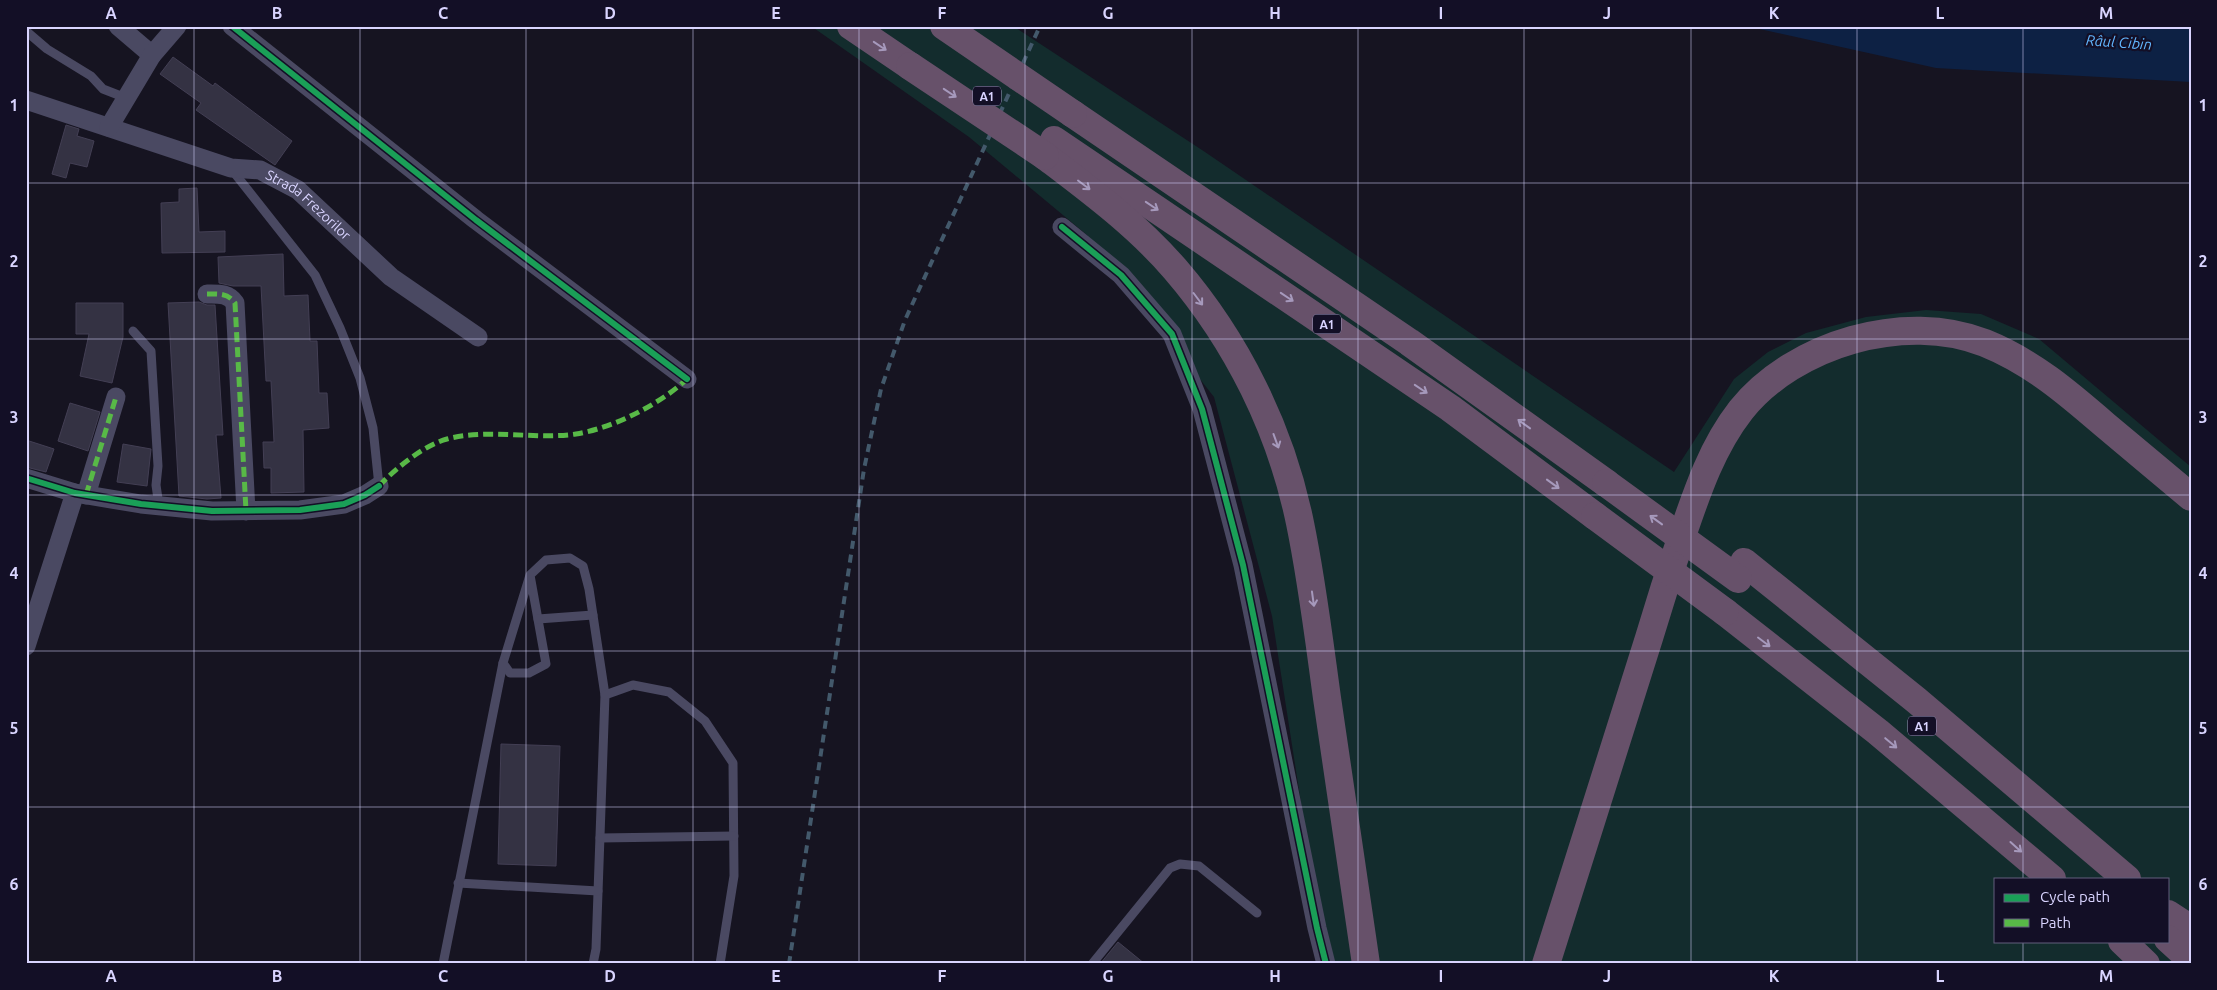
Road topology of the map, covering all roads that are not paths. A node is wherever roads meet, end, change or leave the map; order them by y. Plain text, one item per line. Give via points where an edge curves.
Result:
1 (118, 26) edge
2 (177, 26) edge
3 (232, 26) edge
4 (851, 26) edge
5 (883, 26) edge
6 (944, 26) edge
7 (972, 26) edge
8 (26, 31) edge
9 (152, 55) junction
10 (915, 59) junction
11 (126, 98) junction
12 (26, 100) edge
13 (1077, 106) junction
14 (109, 127) junction
15 (1049, 148) junction
16 (230, 168) junction
17 (1062, 227) dead end
18 (207, 294) dead end
19 (134, 331) dead end
20 (478, 337) dead end
21 (687, 379) dead end
22 (116, 397) dead end
23 (26, 478) edge
24 (379, 486) joint
25 (80, 494) junction
26 (2191, 497) edge
27 (159, 506) junction
28 (246, 511) junction
29 (1741, 571) junction
30 (530, 575) junction
31 (593, 614) junction
32 (538, 619) junction
33 (26, 646) edge
34 (503, 663) junction
35 (605, 696) junction
36 (734, 836) junction
37 (600, 838) junction
38 (2051, 878) edge
39 (2100, 878) edge
40 (2126, 878) edge
41 (458, 883) junction
42 (598, 891) junction
43 (1256, 913) dead end
44 (2170, 915) edge
45 (2191, 930) edge
46 (2123, 942) edge
47 (2170, 942) edge
48 (2191, 960) edge
49 (443, 964) edge
50 (593, 964) edge
51 (720, 964) edge
52 (1092, 964) edge
53 (1326, 964) edge
54 (1366, 964) edge
55 (1546, 964) edge
56 (2146, 964) edge

1 - 9 street
2 - 9 street
3 - 21 street via 476,220
4 -> 10 highway
5 - 10 highway, A1
6 - 13 highway, A1, bridge
7 - 13 highway
8 - 11 lane via 90,76 103,89
9 - 11 street
10 -> 15 highway, A1
11 - 14 street
12 - 14 street, Strada Frezorilor
29 -> 13 highway, A1, bridge via 1610,474 1409,342
14 - 16 street, Strada Frezorilor
15 -> 38 highway, A1, bridge via 1450,408 1725,612 1878,732
15 -> 54 highway via 1148,239 1206,309 1253,386 1276,440 1300,523 1309,575
16 - 20 street, Strada Frezorilor via 260,170 298,190 391,277
16 - 24 lane via 315,275 336,319 360,378 372,428
17 - 53 street via 1121,275 1172,334 1202,409 1243,565
18 - 28 street via 223,294 235,303
19 - 27 lane via 151,351
22 - 25 street
23 - 25 street
24 - 28 street via 344,504 300,510
25 - 27 street
25 - 33 street
26 - 55 highway via 2056,382 2020,359 1983,342 1950,334 1891,332 1821,350 1764,385 1741,411 1715,450 1698,487
27 - 28 street
29 - 39 highway, A1
29 - 40 highway via 1931,712
30 - 31 lane via 546,560 570,558 583,566
30 - 32 lane
30 - 34 lane
31 - 32 lane
31 - 35 lane
32 - 34 lane via 546,664 529,673 510,673
34 - 41 lane
35 - 36 lane via 634,685 669,692 705,721 733,763
35 - 37 lane
36 - 37 lane
36 - 51 lane via 734,876
37 - 42 lane
41 - 42 lane
41 - 49 lane
42 - 50 lane
43 - 52 lane via 1199,866 1180,864 1170,868
44 - 45 highway
46 - 56 highway
47 - 48 highway

